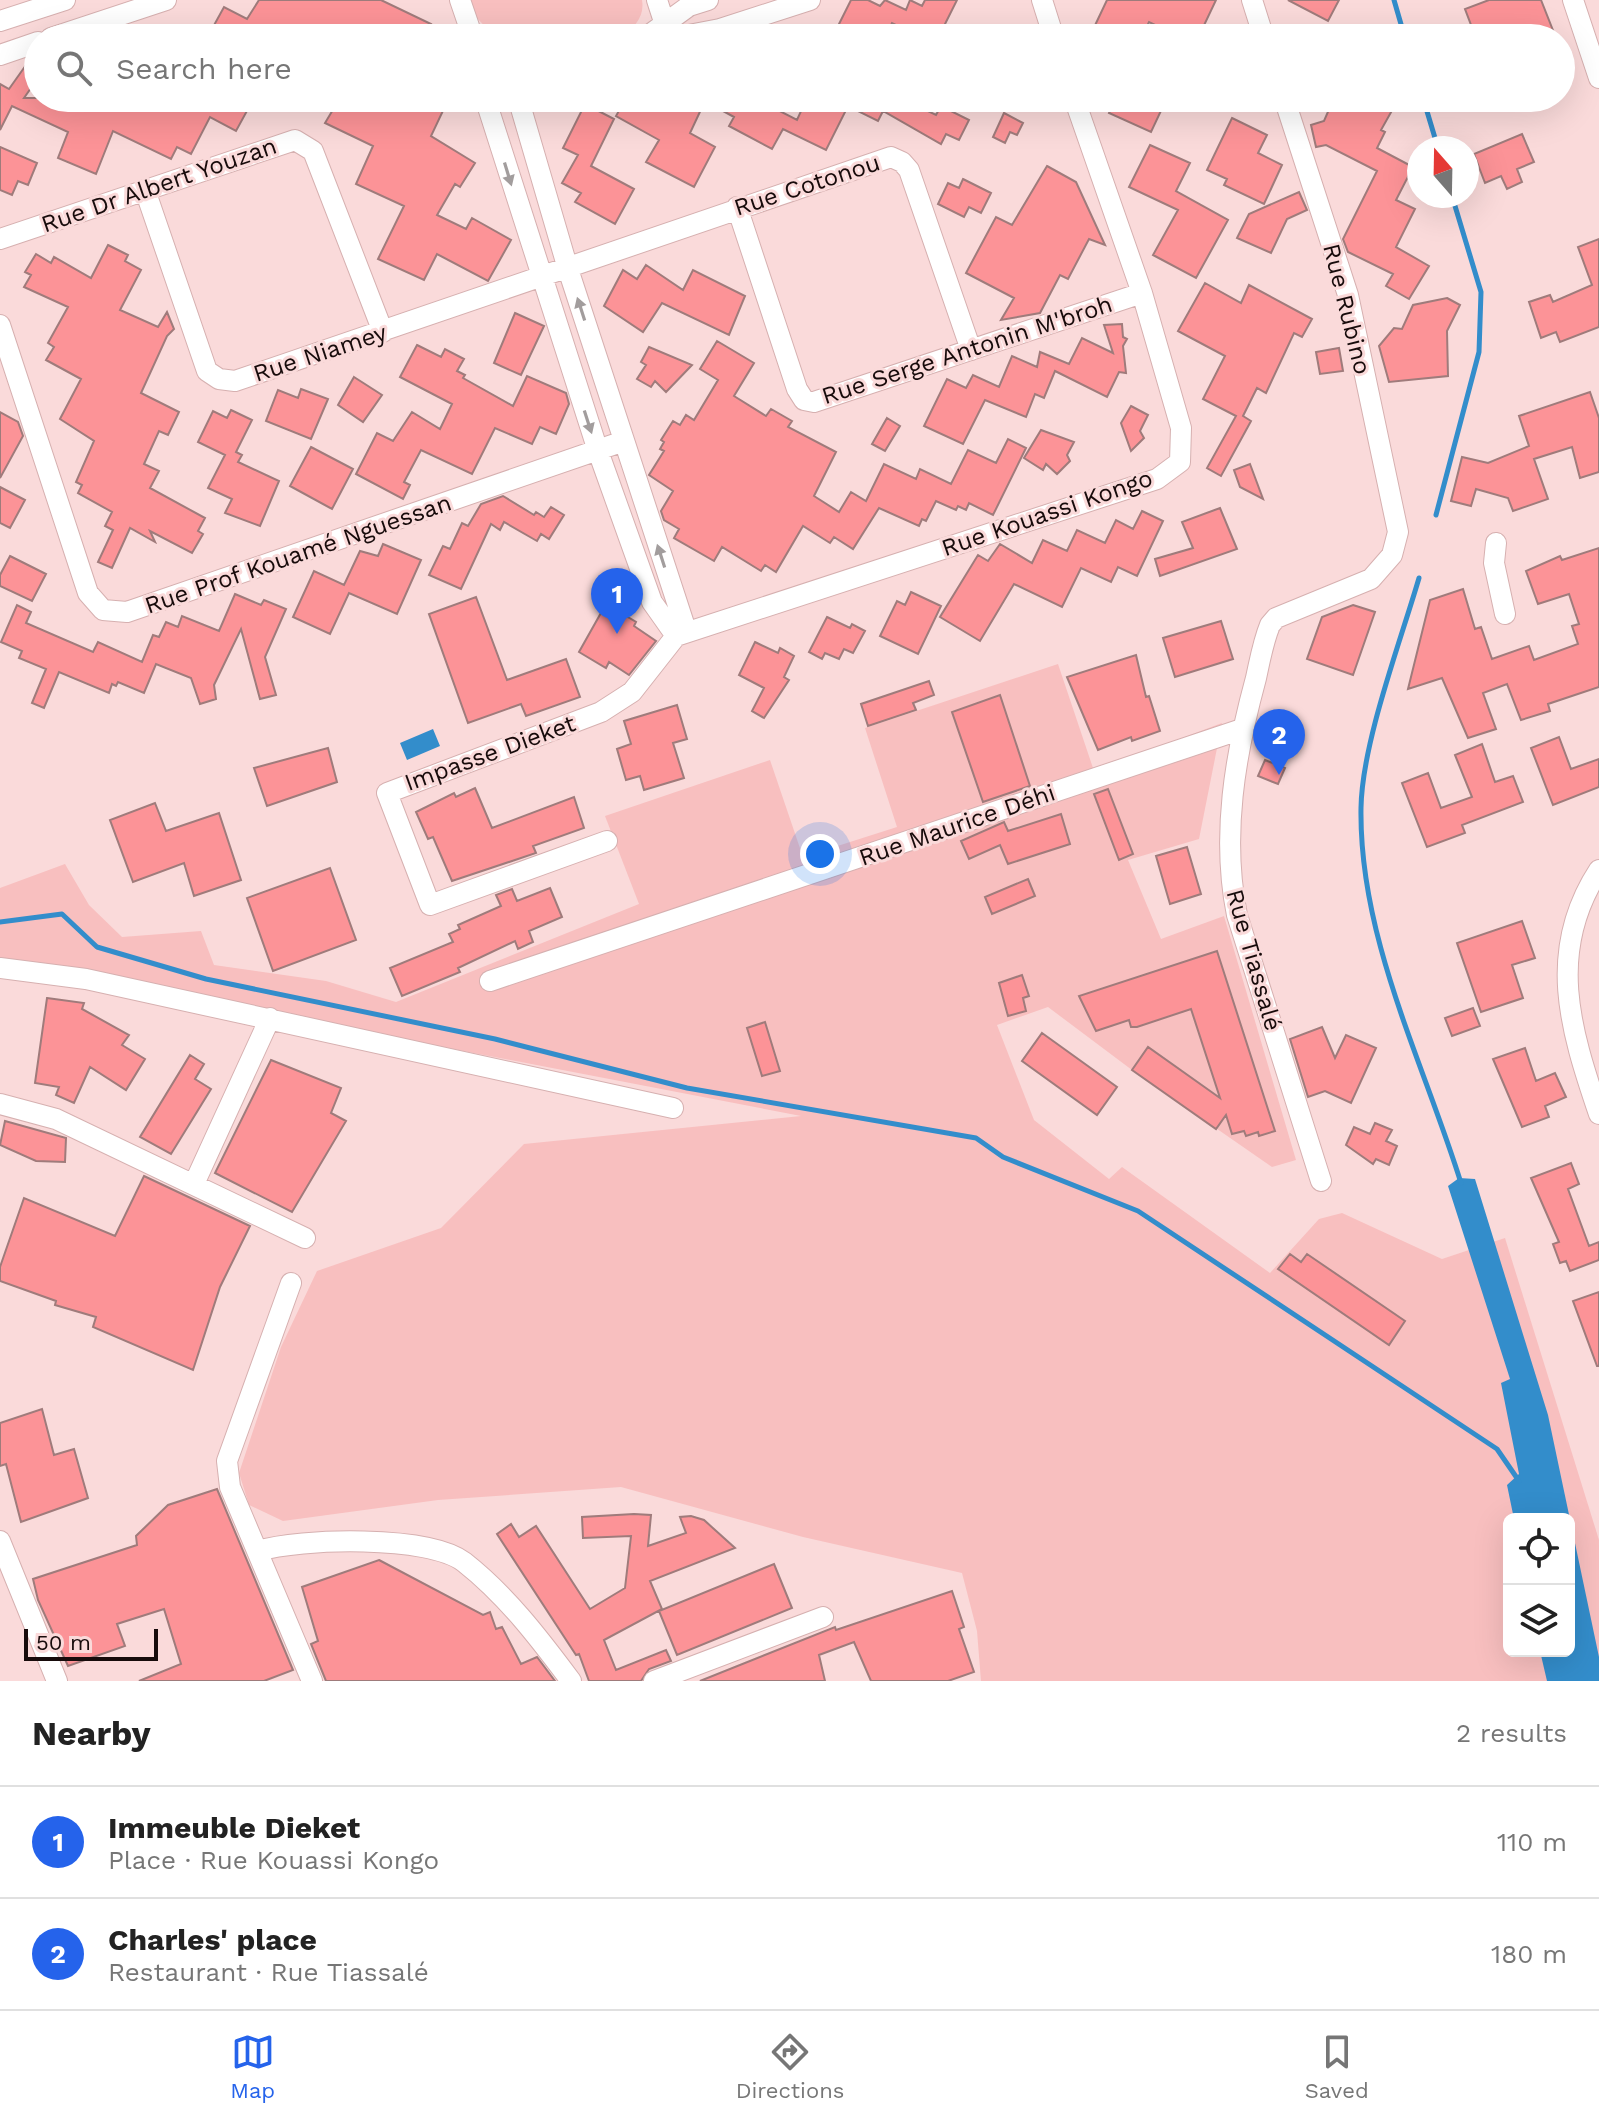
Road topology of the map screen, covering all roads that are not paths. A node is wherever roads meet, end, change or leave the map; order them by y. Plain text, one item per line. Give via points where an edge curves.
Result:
1 (65, 0) edge
2 (166, 0) edge
3 (460, 0) edge
4 (657, 0) edge
5 (810, 0) edge
6 (1042, 0) edge
7 (1252, 0) edge
8 (1573, 0) edge
9 (695, 2) edge
10 (107, 9) edge
11 (0, 21) edge
12 (78, 24) edge
13 (468, 24) edge
14 (666, 24) edge
15 (677, 24) edge
16 (696, 24) edge
17 (736, 24) edge
18 (1050, 24) edge
19 (1260, 24) edge
20 (24, 47) edge
21 (0, 55) edge
22 (1599, 78) edge
23 (491, 112) edge
24 (522, 112) edge
25 (1079, 112) edge
26 (1289, 112) edge
27 (145, 190) junction
28 (737, 207) junction
29 (0, 239) edge
30 (568, 269) junction
31 (540, 279) junction
32 (1142, 293) junction
33 (0, 325) edge
34 (383, 332) junction
35 (971, 350) junction
36 (624, 441) junction
37 (598, 451) junction
38 (1395, 523) joint
39 (1496, 543) dead end
40 (1505, 614) dead end
41 (681, 633) junction
42 (1242, 729) junction
43 (607, 841) dead end
44 (1599, 870) edge
45 (0, 968) edge
46 (490, 981) dead end
47 (270, 1018) junction
48 (0, 1104) edge
49 (673, 1108) dead end
50 (1599, 1114) edge
51 (1321, 1181) dead end
52 (194, 1184) junction
53 (305, 1238) dead end
54 (291, 1283) dead end
55 (0, 1541) edge
56 (258, 1551) junction
57 (823, 1617) dead end
58 (57, 1681) edge
59 (312, 1681) edge
60 (571, 1681) edge
61 (654, 1681) edge

1 - 11 street
2 - 10 street
3 - 13 street
4 - 14 street
5 - 17 street
6 - 18 street
7 - 19 street
8 - 22 street
9 - 15 street
9 - 16 street
10 - 12 street
20 - 21 street
23 -> 31 street
24 - 30 street
25 - 32 street, Rue Kouassi Kongo
26 - 38 street, Rue Rubino via 1348,295
27 - 29 street, Rue Dr Albert Youzan
27 - 34 street, Rue Dr Albert Youzan via 295,140 305,143 313,151
27 - 34 street, Rue Niamey via 207,371 219,379 235,381
28 - 30 street, Rue Cotonou
28 - 35 street, Rue Cotonou via 891,157 902,162
28 - 35 street, Rue Serge Antonin M'broh via 804,400 814,402
30 - 31 street, Rue Niamey
36 -> 30 street
31 - 34 street, Rue Niamey
31 -> 37 street
32 - 35 street, Rue Serge Antonin M'broh
32 - 41 street, Rue Kouassi Kongo via 1181,428 1180,462 1157,479
33 - 37 street, Rue Prof Kouamé Nguessan via 88,593 103,610 127,612
36 - 37 street, Rue Prof Kouamé Nguessan
41 -> 36 street
37 - 41 street via 652,602
38 - 42 street, Rue Tiassalé via 1392,555 1371,579 1270,625
39 - 40 street via 1495,574
41 - 43 street, Impasse Dieket via 632,692 601,712 387,793 430,905
42 - 46 street, Rue Maurice Déhi
42 - 51 street, Rue Tiassalé via 1229,875
44 - 50 street via 1579,903 1569,938 1567,978 1572,1030
45 - 47 street via 86,979
47 - 49 street
47 - 52 street
48 - 52 street via 56,1119
52 - 53 street
54 - 56 street via 227,1461 230,1487
55 - 58 street
56 - 59 street
56 - 60 street via 310,1540 366,1541 434,1550 461,1560 513,1607
57 - 61 street

